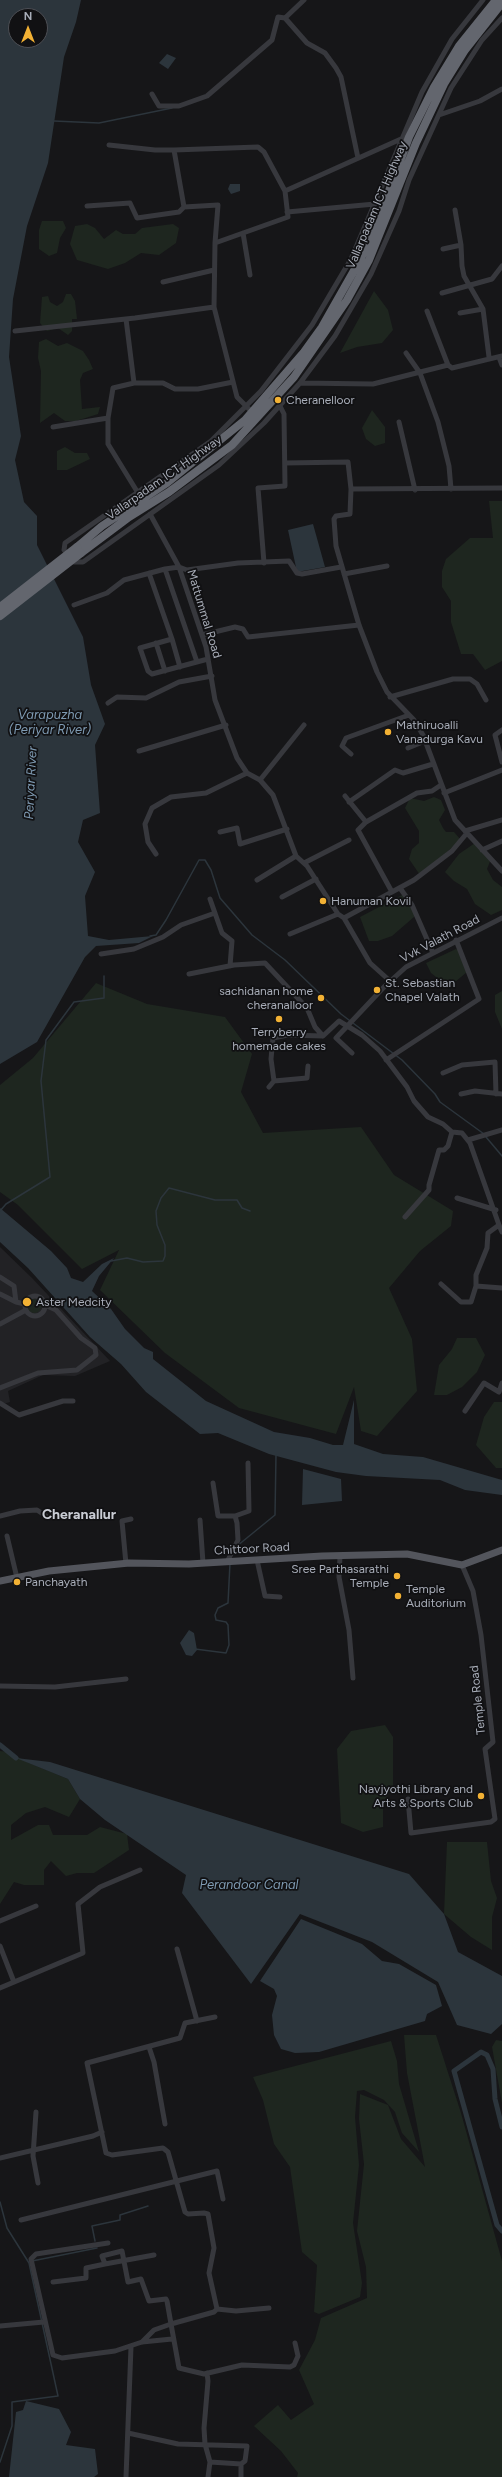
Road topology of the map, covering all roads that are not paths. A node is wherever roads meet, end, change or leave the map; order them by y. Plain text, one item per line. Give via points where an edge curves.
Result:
1 (304, 0) edge
2 (483, 0) edge
3 (496, 0) edge
4 (502, 4) edge
5 (285, 18) junction
6 (502, 18) edge
7 (502, 89) edge
8 (152, 94) dead end
9 (439, 115) junction
10 (415, 125) junction
11 (423, 128) junction
12 (405, 138) junction
13 (109, 145) dead end
14 (174, 150) junction
15 (358, 158) junction
16 (399, 175) junction
17 (285, 191) junction
18 (375, 204) junction
19 (87, 206) dead end
20 (184, 207) junction
21 (455, 210) dead end
22 (287, 212) junction
23 (243, 233) junction
24 (215, 243) junction
25 (461, 245) junction
26 (443, 250) dead end
27 (502, 266) edge
28 (214, 270) junction
29 (250, 275) dead end
30 (163, 282) dead end
31 (470, 286) junction
32 (442, 293) dead end
33 (214, 307) junction
34 (483, 309) junction
35 (427, 311) dead end
36 (460, 313) dead end
37 (126, 319) junction
38 (15, 331) dead end
39 (406, 353) dead end
40 (501, 356) edge
41 (490, 358) junction
42 (448, 365) junction
43 (502, 365) edge
44 (420, 373) junction
45 (233, 382) junction
46 (134, 383) junction
47 (300, 383) junction
48 (280, 406) junction
49 (252, 412) junction
50 (108, 418) junction
51 (400, 422) dead end
52 (264, 423) junction
53 (53, 427) dead end
54 (285, 463) junction
55 (502, 488) edge
56 (351, 489) junction
57 (451, 489) junction
58 (415, 490) junction
59 (138, 493) junction
60 (150, 514) junction
61 (79, 550) junction
62 (264, 563) junction
63 (387, 566) dead end
64 (179, 567) junction
65 (341, 567) junction
66 (166, 569) junction
67 (149, 573) junction
68 (344, 574) junction
69 (74, 606) dead end
70 (0, 607) edge
71 (0, 616) edge
72 (360, 625) junction
73 (202, 635) junction
74 (172, 639) junction
75 (156, 643) junction
76 (208, 660) junction
77 (197, 662) junction
78 (180, 667) junction
79 (165, 671) junction
80 (212, 676) junction
81 (390, 696) junction
82 (486, 700) dead end
83 (108, 703) dead end
84 (409, 715) junction
85 (304, 724) dead end
86 (226, 725) junction
87 (502, 730) edge
88 (425, 741) junction
89 (408, 748) dead end
90 (139, 751) dead end
91 (351, 754) dead end
92 (502, 762) edge
93 (433, 764) junction
94 (502, 770) edge
95 (247, 773) junction
96 (260, 780) junction
97 (441, 785) junction
98 (444, 793) junction
99 (345, 796) dead end
100 (349, 802) junction
101 (502, 820) edge
102 (366, 822) junction
103 (287, 829) junction
104 (220, 832) dead end
105 (466, 832) junction
106 (349, 840) dead end
107 (502, 841) edge
108 (482, 850) junction
109 (156, 854) dead end
110 (296, 856) junction
111 (304, 863) junction
112 (502, 871) edge
113 (257, 880) dead end
114 (316, 880) junction
115 (400, 888) junction
116 (392, 892) junction
117 (282, 897) dead end
118 (210, 899) dead end
119 (215, 913) junction
120 (338, 914) junction
121 (344, 918) junction
122 (502, 918) edge
123 (290, 934) dead end
124 (456, 940) junction
125 (433, 953) junction
126 (101, 954) dead end
127 (230, 966) junction
128 (189, 974) dead end
129 (390, 981) junction
130 (349, 1025) junction
131 (323, 1036) junction
132 (352, 1053) dead end
133 (386, 1060) junction
134 (495, 1062) junction
135 (502, 1062) edge
136 (308, 1066) dead end
137 (443, 1073) dead end
138 (274, 1081) junction
139 (269, 1087) dead end
140 (461, 1094) dead end
141 (496, 1094) junction
142 (502, 1094) edge
143 (502, 1130) edge
144 (452, 1132) junction
145 (468, 1140) junction
146 (457, 1198) dead end
147 (496, 1210) junction
148 (405, 1217) dead end
149 (499, 1225) junction
150 (502, 1232) edge
151 (0, 1277) edge
152 (441, 1284) dead end
153 (476, 1286) junction
154 (502, 1288) edge
155 (0, 1294) edge
156 (16, 1302) junction
157 (45, 1305) junction
158 (25, 1307) junction
159 (0, 1324) edge
160 (502, 1383) edge
161 (0, 1388) edge
162 (73, 1401) dead end
163 (0, 1403) edge
164 (465, 1412) dead end
165 (248, 1463) dead end
166 (213, 1483) dead end
167 (0, 1516) edge
168 (46, 1516) dead end
169 (235, 1516) junction
170 (131, 1519) dead end
171 (200, 1520) dead end
172 (7, 1536) dead end
173 (502, 1550) edge
174 (340, 1556) junction
175 (257, 1560) junction
176 (230, 1561) junction
177 (203, 1563) junction
178 (126, 1564) junction
179 (462, 1565) junction
180 (17, 1578) junction
181 (0, 1579) edge
182 (280, 1597) dead end
183 (126, 1678) dead end
184 (353, 1678) dead end
185 (0, 1686) edge
186 (408, 1799) dead end
187 (140, 1870) dead end
188 (36, 1906) dead end
189 (0, 1921) edge
190 (0, 1946) edge
191 (177, 1949) dead end
192 (14, 1982) junction
193 (0, 1988) edge
194 (214, 2017) dead end
195 (197, 2021) junction
196 (149, 2047) junction
197 (36, 2112) dead end
198 (165, 2124) dead end
199 (102, 2132) junction
200 (35, 2149) junction
201 (0, 2158) edge
202 (175, 2182) junction
203 (38, 2183) dead end
204 (223, 2199) dead end
205 (21, 2220) dead end
206 (108, 2243) dead end
207 (154, 2255) dead end
208 (124, 2260) junction
209 (105, 2264) junction
210 (53, 2282) dead end
211 (217, 2308) junction
212 (269, 2308) dead end
213 (44, 2322) junction
214 (170, 2324) junction
215 (0, 2326) edge
216 (172, 2339) junction
217 (142, 2342) junction
218 (295, 2343) dead end
219 (132, 2347) junction
220 (207, 2373) junction
221 (128, 2433) junction
222 (205, 2444) junction
223 (210, 2462) junction
224 (241, 2464) junction
225 (126, 2477) edge
226 (208, 2477) edge
227 (241, 2477) edge

1 - 5 street
2 - 12 street via 441,57 422,92
3 - 10 highway, Vallarpadam ICT Highway via 459,46
4 - 11 highway, Vallarpadam ICT Highway via 465,50 444,84
5 - 8 street via 278,17 272,40 207,96 178,106 159,106
5 - 15 street via 307,43 325,53 341,77
6 - 9 street via 465,64
7 - 9 street via 480,101
9 - 16 street
10 - 11 highway
10 - 12 highway, Vallarpadam ICT Highway
11 - 16 highway, Vallarpadam ICT Highway
12 - 15 street
12 - 16 highway, Vallarpadam ICT Highway
13 - 14 street
14 - 17 street via 258,147 264,152
14 - 20 street
15 - 17 street
16 - 18 street
16 - 47 street via 399,211 372,274 345,321
16 - 49 highway, Vallarpadam ICT Highway via 365,267 322,340 294,377
17 - 22 street
18 - 22 street
18 - 49 street via 342,276 312,325
19 - 20 street via 130,203 137,218 179,212
20 - 24 street via 218,205
21 - 25 street
22 - 23 street via 288,217
23 - 24 street
23 - 29 street
24 - 28 street
25 - 26 street
25 - 31 street via 462,266
27 - 31 street via 492,279
28 - 30 street
28 - 33 street
31 - 32 street
31 - 34 street
33 - 37 street
33 - 45 street
34 - 36 street
34 - 41 street
35 - 42 street
37 - 38 street
37 - 46 street
39 - 44 street
40 - 41 street
40 - 43 street
41 - 42 street via 452,368
42 - 44 street
44 - 47 street via 373,384
44 - 57 street via 446,452 452,478
45 - 46 street via 190,389 175,389 164,383
45 - 49 street via 237,397
46 - 50 street via 113,388
47 - 48 street
48 - 52 street
48 - 54 street via 284,414
49 - 52 street
49 - 59 street
49 - 61 highway, Vallarpadam ICT Highway via 232,445 169,492
50 - 53 street
50 - 59 street via 108,444
51 - 58 street
52 - 60 street via 219,465
54 - 56 street via 348,462
54 - 62 street via 285,486 258,488
55 - 57 street
56 - 58 street
56 - 65 street via 350,514 336,516 334,519
57 - 58 street
59 - 60 street via 65,543 64,550 74,562 82,563
60 - 64 street, Mattummal Road
61 - 70 highway, Vallarpadam ICT Highway, bridge
61 - 71 highway, Vallarpadam ICT Highway, bridge
62 - 64 street via 238,563 187,570
62 - 65 street via 288,562 302,574
63 - 68 street
64 - 66 street
64 - 73 street, Mattummal Road
65 - 68 street
66 - 67 street
66 - 77 street
67 - 69 street via 124,580 106,593
67 - 74 street
68 - 72 street
72 - 73 street via 248,637 243,629 235,627
72 - 81 street via 377,672
73 - 76 street, Mattummal Road
74 - 75 street
74 - 78 street
75 - 79 street
75 - 79 street via 140,648 148,671 152,674
76 - 77 street
76 - 80 street, Mattummal Road
77 - 78 street
78 - 79 street
80 - 83 street via 178,682 146,698 117,697
80 - 86 street, Mattummal Road via 215,700
81 - 82 street via 453,679 470,679 478,684
81 - 84 street
84 - 88 street
84 - 91 street via 346,738 342,746
85 - 96 street
86 - 90 street
86 - 95 street, Mattummal Road via 237,758
87 - 92 street via 495,735
88 - 89 street
88 - 93 street
93 - 97 street
93 - 100 street via 403,773 395,770
94 - 98 street
95 - 96 street, Mattummal Road
95 - 109 street via 206,793 171,798 152,808 145,824 148,842
96 - 103 street, Mattummal Road via 275,797
97 - 98 street
97 - 102 street via 432,791 417,793
98 - 105 street via 455,820
99 - 100 street
100 - 102 street
101 - 105 street
102 - 116 street via 358,830
103 - 104 street via 240,844 237,828
103 - 110 street, Mattummal Road
105 - 108 street
105 - 115 street via 452,851
106 - 111 street
107 - 108 street
108 - 112 street
110 - 111 street
110 - 113 street
111 - 114 street
114 - 117 street
114 - 120 street
115 - 116 street
115 - 125 street via 412,905
116 - 121 street
118 - 119 street
119 - 126 street via 182,925 163,937 134,949
119 - 127 street via 222,933 232,941
120 - 121 street
120 - 123 street
121 - 129 street via 370,963
122 - 124 street, Vvk Valath Road
124 - 125 street, Vvk Valath Road
124 - 133 street via 479,1000
125 - 129 street, Vvk Valath Road via 406,966
127 - 128 street
127 - 131 street via 265,963 271,967 307,1008 315,1027
129 - 130 street, Vvk Valath Road
130 - 131 street via 339,1021
130 - 132 street, Vvk Valath Road via 336,1038
130 - 133 street via 380,1051
131 - 138 street via 288,1035 272,1038
133 - 144 street via 428,1117 443,1124
134 - 135 street
134 - 137 street via 462,1065
134 - 141 street
136 - 138 street via 307,1078
138 - 139 street
140 - 141 street via 475,1091
141 - 142 street
143 - 145 street
144 - 145 street via 462,1133
144 - 148 street via 448,1146 444,1150 439,1150 429,1185 430,1190
145 - 147 street via 482,1182
146 - 147 street
147 - 149 street
149 - 150 street
149 - 153 street via 488,1233 487,1248 476,1275
151 - 156 street via 14,1286
152 - 153 street via 461,1302 471,1302
153 - 154 street
155 - 156 street
156 - 158 street
157 - 158 street via 42,1312 35,1315
157 - 158 street via 42,1298 34,1296 27,1299
157 - 161 street via 56,1310 81,1338 95,1348 96,1355 77,1370 38,1373
158 - 159 street
160 - 164 street via 499,1392 484,1383
162 - 163 street via 63,1401 19,1415
165 - 169 street via 249,1511
166 - 169 street via 218,1516
167 - 168 street via 20,1510 37,1510
169 - 176 street via 238,1540
170 - 178 street via 122,1521
171 - 177 street
172 - 180 street
173 - 179 main road
174 - 175 main road, Chittoor Road
174 - 179 main road, Chittoor Road via 407,1554
174 - 184 street via 339,1577 349,1630
175 - 176 main road, Chittoor Road
175 - 182 street via 265,1596
176 - 177 main road, Chittoor Road
177 - 178 main road, Chittoor Road
178 - 180 main road, Chittoor Road via 49,1571
179 - 186 street, Temple Road via 473,1591 481,1635 493,1742 485,1749 495,1819 491,1822 411,1833
180 - 181 main road, Chittoor Road
183 - 185 street via 55,1687
187 - 192 street via 100,1888 78,1904 83,1953
188 - 189 street
190 - 192 street
191 - 195 street
192 - 193 street
194 - 195 street
195 - 196 street via 185,2023 180,2038
196 - 198 street
196 - 199 street via 87,2063
197 - 200 street
199 - 200 street
199 - 202 street via 108,2154 166,2149
200 - 201 street
200 - 203 street via 33,2156
202 - 204 street via 217,2171
202 - 205 street
202 - 211 street via 185,2212 208,2214 214,2248 210,2273
206 - 213 street via 36,2254 31,2259
207 - 208 street
208 - 209 street
208 - 209 street via 122,2252 119,2251 102,2256
208 - 214 street via 128,2282 141,2279 149,2301 166,2299
209 - 210 street via 86,2268 86,2278
211 - 212 street via 236,2311
211 - 214 street via 214,2312
213 - 215 street
213 - 219 street via 56,2357
214 - 216 street
214 - 217 street via 154,2330
216 - 217 street
216 - 220 street via 179,2368
217 - 219 street
218 - 220 street via 298,2356 290,2368 256,2364
219 - 221 street
220 - 222 street
221 - 222 street via 178,2444
221 - 225 street
222 - 223 street
222 - 224 street via 247,2446 245,2461
223 - 224 street
223 - 226 street
224 - 227 street

